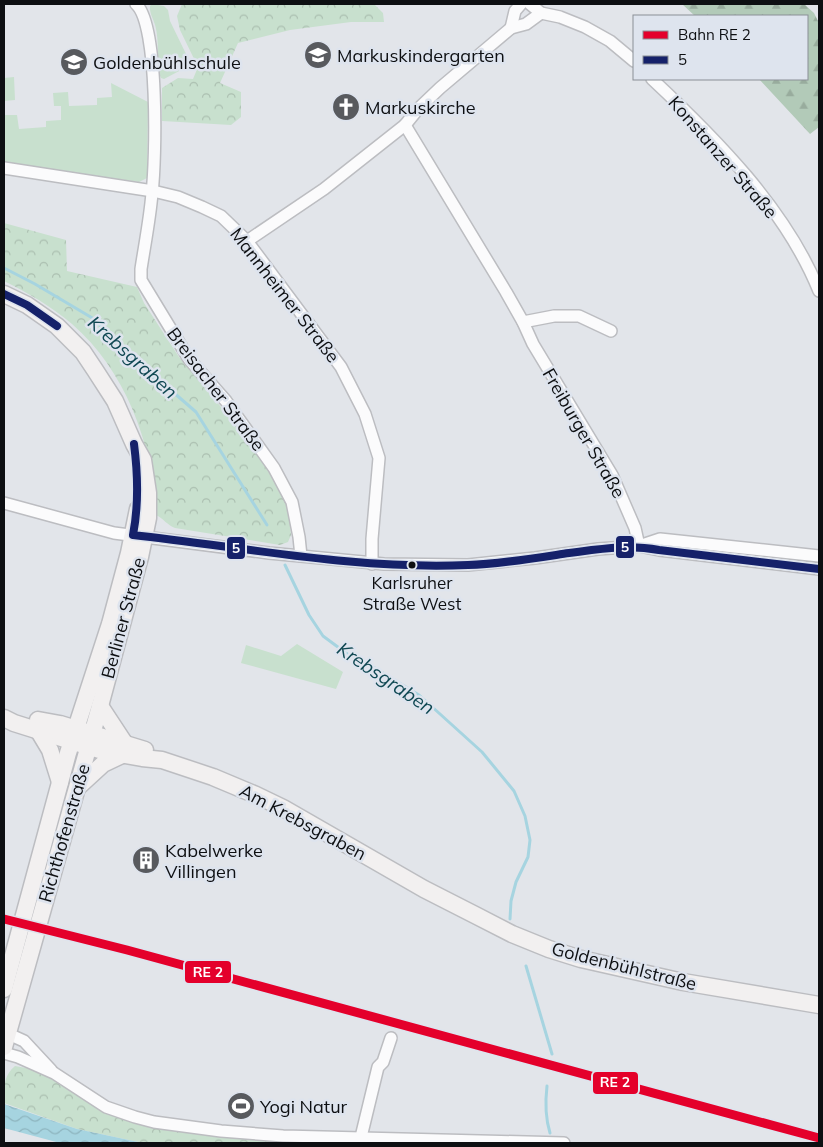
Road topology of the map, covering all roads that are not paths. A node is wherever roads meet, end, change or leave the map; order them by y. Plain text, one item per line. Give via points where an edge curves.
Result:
1 (136, 4) edge
2 (521, 4) edge
3 (530, 4) edge
4 (541, 13) junction
5 (511, 28) junction
6 (633, 60) edge
7 (653, 80) edge
8 (405, 125) junction
9 (4, 168) edge
10 (152, 191) junction
11 (247, 241) junction
12 (819, 291) edge
13 (4, 294) edge
14 (523, 322) junction
15 (611, 331) dead end
16 (4, 503) edge
17 (139, 536) junction
18 (640, 546) junction
19 (301, 556) junction
20 (819, 556) edge
21 (372, 564) junction
22 (819, 569) edge
23 (100, 706) junction
24 (4, 716) edge
25 (38, 730) junction
26 (74, 734) junction
27 (90, 740) junction
28 (124, 750) junction
29 (60, 782) junction
30 (77, 788) junction
31 (438, 896) joint
32 (4, 989) edge
33 (819, 1004) edge
34 (5, 1037) edge
35 (390, 1038) dead end
36 (4, 1053) edge
37 (54, 1073) junction
38 (361, 1137) junction
39 (564, 1143) edge

1 - 10 street, Breisacher Straße via 150,40 155,144
2 - 5 street via 515,11
3 - 4 street
4 - 5 street via 526,24
4 - 6 street via 585,27 610,41
5 - 8 street via 440,88
7 - 12 street, Konstanzer Straße via 695,118 755,187 789,235
8 - 11 street via 324,189
8 - 14 street, Freiburger Straße
9 - 10 street, Mannheimer Straße
10 - 11 street, Mannheimer Straße via 202,206 221,216
10 - 19 street, Breisacher Straße via 142,280 189,359 226,401 274,468 292,502
11 - 21 street, Mannheimer Straße via 341,367 365,414 379,458
13 - 17 street, Berliner Straße via 57,326 83,352 116,401 134,444
14 - 15 street via 554,316 579,316
14 - 18 street, Freiburger Straße via 612,475
16 - 17 street
17 - 19 street
17 - 23 street, Berliner Straße
17 - 26 street, Berliner Straße
18 - 20 street via 660,539
18 - 21 street via 468,565
18 - 22 street
19 - 21 street
23 - 27 street, Berliner Straße
23 - 28 street
24 - 25 street, Am Krebsgraben
24 - 26 street, Am Krebsgraben via 33,719
25 - 26 street, Am Krebsgraben
25 - 29 street via 50,750
26 - 27 street, Am Krebsgraben
26 - 29 street, Richthofenstraße
27 - 28 street, Am Krebsgraben
27 - 30 street, Richthofenstraße
28 - 30 street
28 - 31 street, Am Krebsgraben via 213,777 283,808
29 - 32 street, Richthofenstraße
30 - 34 street, Richthofenstraße
31 - 33 street, Goldenbühlstraße via 512,934 581,959 683,982
34 - 37 street via 24,1041
35 - 38 street via 383,1062 378,1067
36 - 37 street
37 - 38 street via 106,1107 154,1122 274,1135
38 - 39 street

